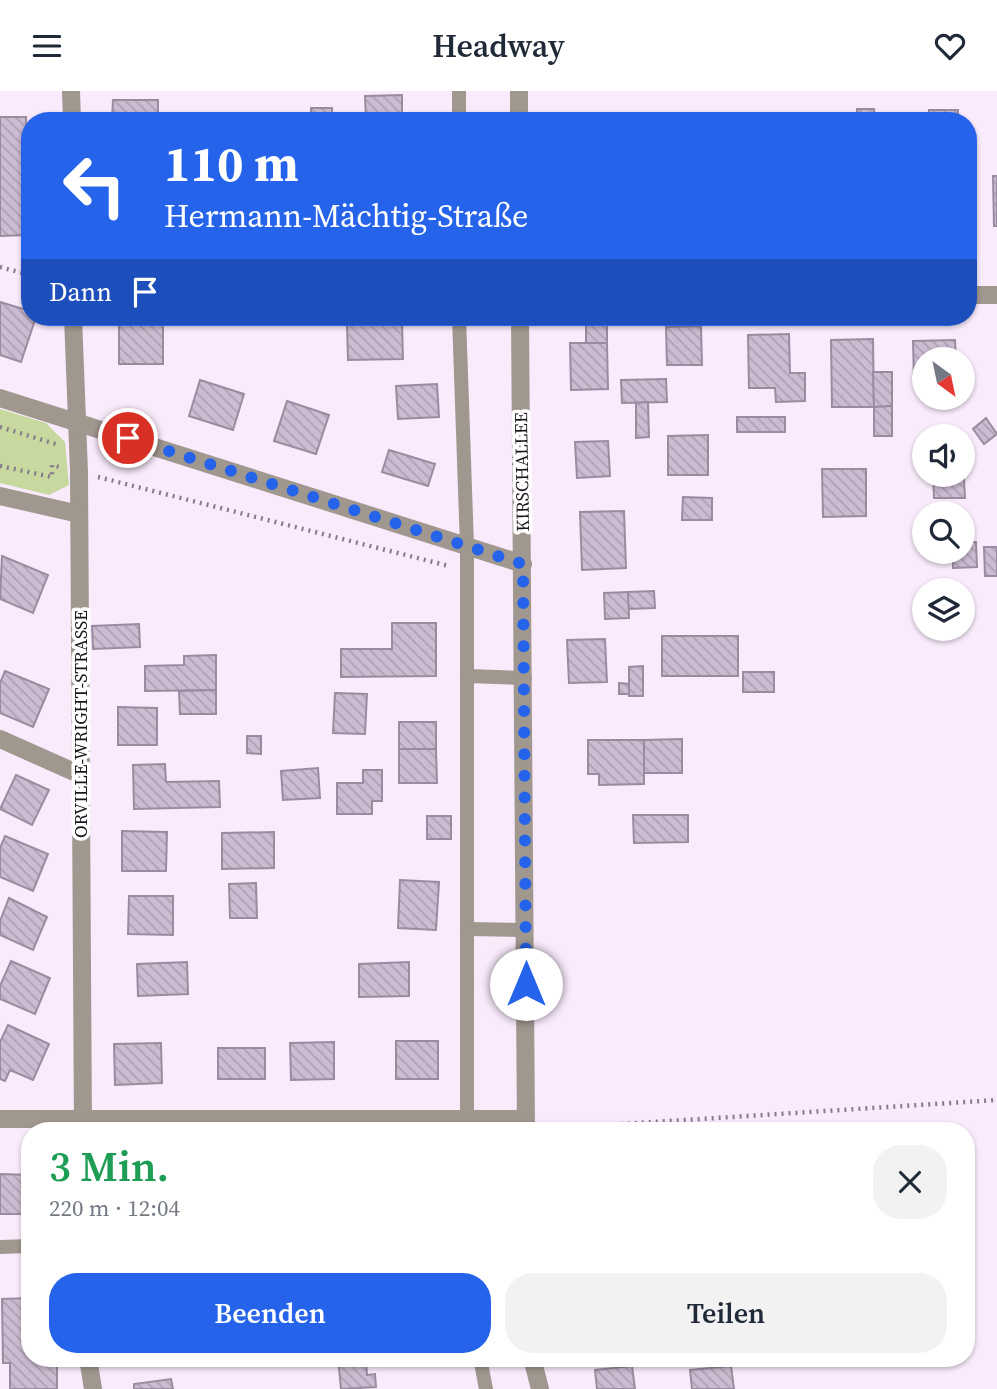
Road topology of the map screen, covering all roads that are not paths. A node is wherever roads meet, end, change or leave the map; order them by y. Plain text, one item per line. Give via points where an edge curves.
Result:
1 (71, 91) edge
2 (459, 91) edge
3 (519, 91) edge
4 (72, 112) edge
5 (459, 112) edge
6 (519, 112) edge
7 (977, 295) edge
8 (997, 295) edge
9 (73, 326) edge
10 (459, 326) edge
11 (520, 326) edge
12 (0, 398) edge
13 (76, 421) junction
14 (0, 496) edge
15 (79, 514) junction
16 (467, 545) junction
17 (523, 564) junction
18 (468, 676) junction
19 (525, 678) junction
20 (0, 739) edge
21 (81, 775) junction
22 (469, 929) junction
23 (526, 930) junction
24 (0, 1119) edge
25 (42, 1122) edge
26 (83, 1122) edge
27 (467, 1122) edge
28 (526, 1122) edge
29 (21, 1246) edge
30 (0, 1247) edge
31 (89, 1367) edge
32 (482, 1367) edge
33 (534, 1367) edge
34 (93, 1389) edge
35 (486, 1389) edge
36 (540, 1389) edge

1 - 4 street
2 - 5 lane
3 - 6 street
7 - 8 street
9 - 13 street, ORVILLE-WRIGHT-STRASSE
10 - 16 lane
11 - 17 street, KIRSCHALLEE
12 - 13 street
13 - 15 street, ORVILLE-WRIGHT-STRASSE
13 - 16 street
14 - 15 street
15 - 21 street, ORVILLE-WRIGHT-STRASSE
16 - 17 street
16 - 18 lane
17 - 19 street, KIRSCHALLEE
18 - 19 lane
18 - 22 lane
19 - 23 street, KIRSCHALLEE
20 - 21 street
21 - 26 street, ORVILLE-WRIGHT-STRASSE
22 - 23 lane
22 - 27 lane
23 - 28 street, KIRSCHALLEE
24 - 25 street
29 - 30 lane
31 - 34 street
32 - 35 lane
33 - 36 street

